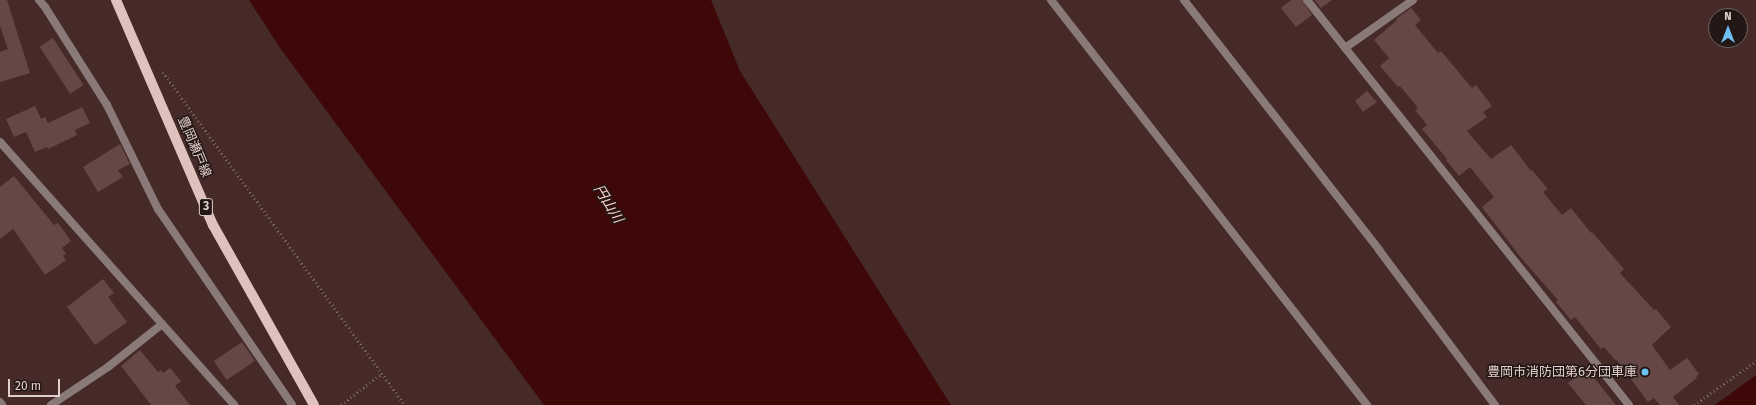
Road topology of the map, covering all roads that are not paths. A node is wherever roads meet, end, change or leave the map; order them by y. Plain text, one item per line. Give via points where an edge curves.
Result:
1 (39, 0) edge
2 (116, 0) edge
3 (1051, 0) edge
4 (1184, 0) edge
5 (1307, 0) edge
6 (1413, 0) edge
7 (1345, 48) junction
8 (0, 142) edge
9 (162, 324) junction
10 (0, 402) edge
11 (2, 405) edge
12 (51, 405) edge
13 (234, 405) edge
14 (292, 405) edge
15 (314, 405) edge
16 (1367, 405) edge
17 (1495, 405) edge
18 (1630, 405) edge

1 - 14 street via 107,105 158,209
2 - 15 main road, 豊岡瀬戸線 / 3 via 213,225
3 - 16 street
4 - 17 street via 1379,250
5 - 7 street
6 - 7 street
7 - 18 street
8 - 9 street
9 - 12 street via 108,367
9 - 13 street
10 - 11 street

